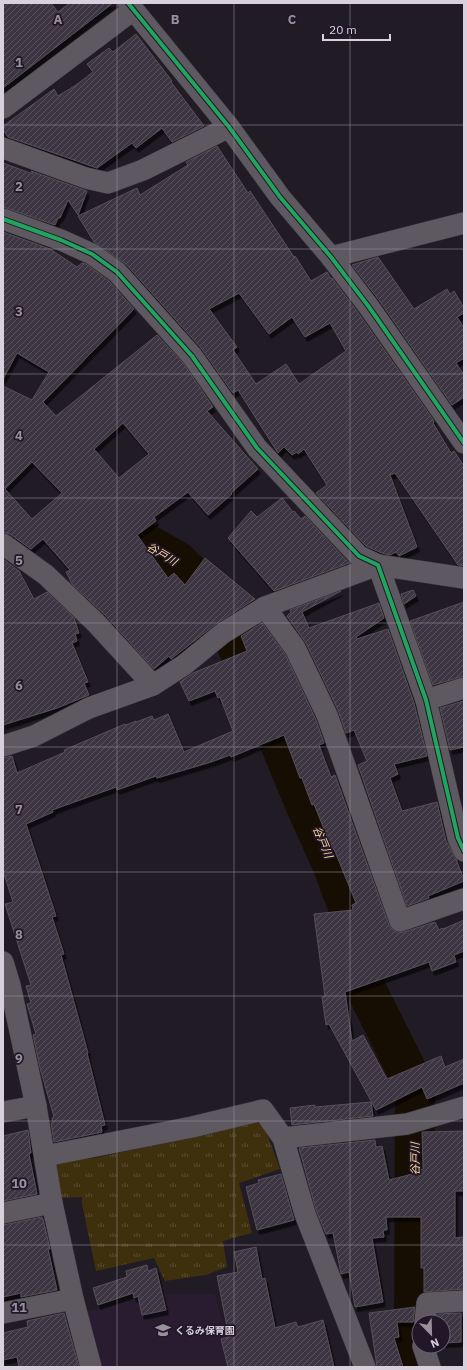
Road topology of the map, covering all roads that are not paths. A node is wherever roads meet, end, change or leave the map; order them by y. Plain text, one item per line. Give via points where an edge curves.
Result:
1 (131, 7) edge
2 (3, 108) edge
3 (229, 127) junction
4 (3, 148) edge
5 (3, 218) edge
6 (464, 223) edge
7 (332, 257) junction
8 (464, 443) edge
9 (3, 544) edge
10 (378, 565) junction
11 (464, 578) edge
12 (265, 607) junction
13 (154, 686) junction
14 (464, 688) edge
15 (426, 700) junction
16 (3, 746) edge
17 (462, 841) edge
18 (464, 899) edge
19 (3, 962) edge
20 (36, 1106) junction
21 (464, 1107) edge
22 (3, 1112) edge
23 (283, 1138) junction
24 (45, 1156) junction
25 (52, 1203) junction
26 (3, 1213) edge
27 (73, 1299) junction
28 (464, 1301) edge
29 (3, 1313) edge
30 (426, 1314) edge
31 (426, 1354) edge
32 (91, 1367) edge
33 (365, 1367) edge
34 (430, 1367) edge

1 - 2 street
1 - 3 street
3 - 4 street via 143,170 108,183 86,178
3 - 7 street via 280,196
5 - 10 street via 92,254 117,272 192,356 257,448 359,556
6 - 7 street
7 - 8 street
9 - 13 street via 46,575 96,623
10 - 11 street
10 - 12 street
10 - 15 street
12 - 13 street via 229,630
12 - 18 street via 295,648 327,715 400,921
13 - 16 street via 89,708 34,736
14 - 15 street
15 - 17 street
19 - 20 street
20 - 22 street
20 - 24 street
21 - 23 street via 414,1121
23 - 24 street via 262,1110 192,1127
23 - 33 street via 305,1214
24 - 25 street
25 - 26 street
25 - 27 street
27 - 29 street
27 - 32 street
28 - 30 street via 427,1303
31 - 34 street

